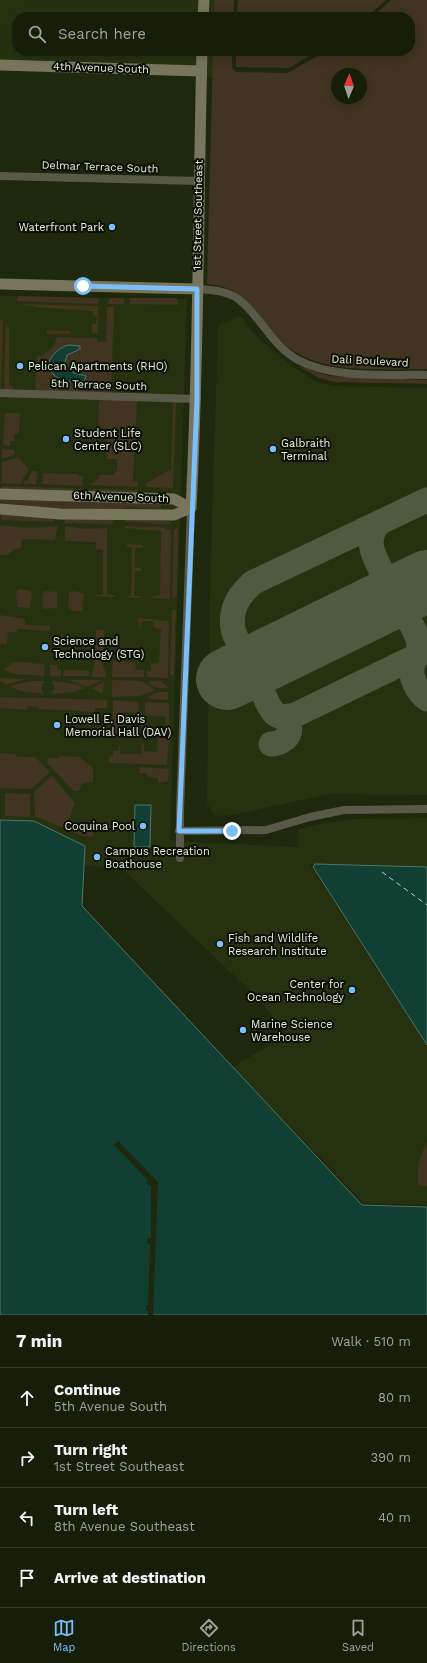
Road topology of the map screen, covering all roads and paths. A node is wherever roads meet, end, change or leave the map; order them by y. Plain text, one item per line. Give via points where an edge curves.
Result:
1 (204, 0) edge
2 (203, 12) edge
3 (202, 56) edge
4 (0, 65) edge
5 (202, 71) junction
6 (0, 176) edge
7 (199, 181) junction
8 (0, 284) edge
9 (197, 289) junction
10 (427, 375) edge
11 (0, 393) edge
12 (197, 400) junction
13 (0, 494) edge
14 (191, 508) junction
15 (0, 509) edge
16 (427, 809) edge
17 (179, 831) junction
18 (180, 858) dead end

1 - 2 street
3 - 5 street, 1st Street Southeast
4 - 5 street, 4th Avenue South
5 - 7 street, 1st Street Southeast
6 - 7 street, Delmar Terrace South
7 - 9 street, 1st Street Southeast
8 - 9 street
9 - 10 street, Dali Boulevard via 218,290 242,302 280,346 307,364 331,371
9 - 12 street, 1st Street Southeast
11 - 12 street, 5th Terrace South
12 - 14 street, 1st Street Southeast
13 - 14 street, 6th Avenue South via 174,499
14 - 15 street, 6th Avenue South via 174,515 60,514
14 - 17 street, 1st Street Southeast
16 - 17 street via 344,810 266,830
17 - 18 street, 1st Street Southeast

